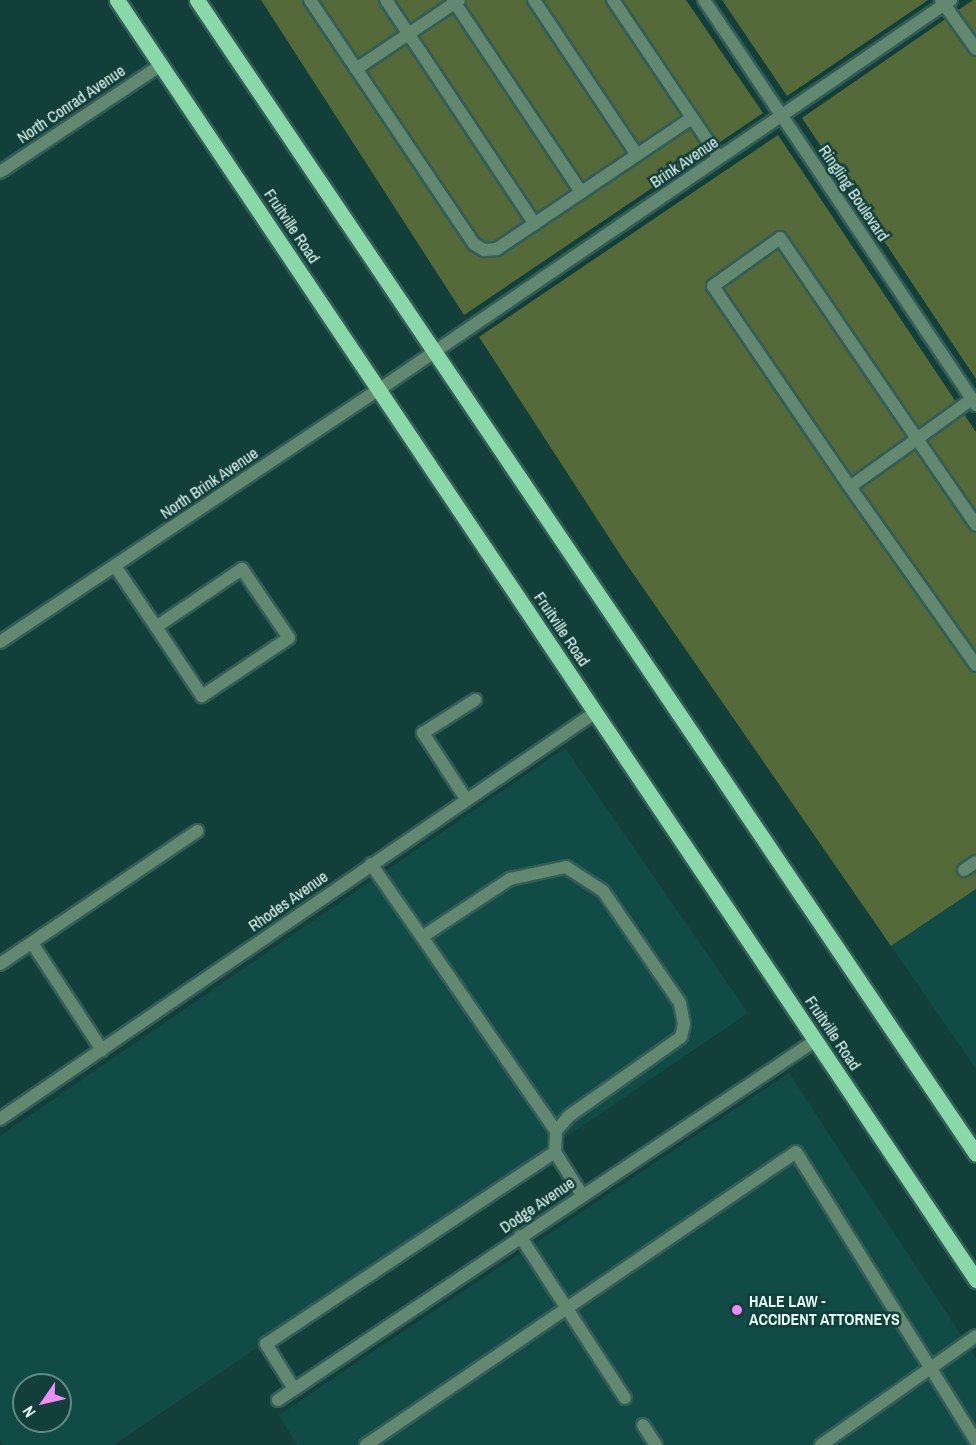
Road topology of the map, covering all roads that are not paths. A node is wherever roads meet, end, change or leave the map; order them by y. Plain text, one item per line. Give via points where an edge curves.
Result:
1 (117, 0) edge
2 (197, 0) edge
3 (310, 0) edge
4 (386, 0) edge
5 (534, 0) edge
6 (613, 0) edge
7 (704, 0) edge
8 (456, 1) edge
9 (945, 2) edge
10 (409, 34) junction
11 (976, 49) edge
12 (161, 65) junction
13 (356, 69) junction
14 (783, 116) junction
15 (692, 118) junction
16 (637, 155) junction
17 (719, 158) junction
18 (0, 172) edge
19 (581, 192) junction
20 (535, 224) junction
21 (436, 351) junction
22 (381, 389) junction
23 (974, 402) edge
24 (917, 440) junction
25 (850, 487) junction
26 (976, 525) edge
27 (115, 566) junction
28 (156, 627) junction
29 (0, 642) edge
30 (976, 665) edge
31 (475, 700) dead end
32 (596, 712) junction
33 (466, 799) junction
34 (197, 831) dead end
35 (976, 862) edge
36 (371, 864) junction
37 (964, 870) dead end
38 (422, 938) junction
39 (32, 943) junction
40 (0, 964) edge
41 (816, 1040) junction
42 (102, 1050) junction
43 (0, 1119) edge
44 (556, 1131) junction
45 (555, 1152) junction
46 (976, 1154) edge
47 (582, 1196) junction
48 (520, 1236) junction
49 (976, 1280) edge
50 (566, 1309) junction
51 (976, 1336) edge
52 (931, 1370) junction
53 (294, 1389) junction
54 (625, 1398) dead end
55 (278, 1400) dead end
56 (643, 1425) dead end
57 (975, 1439) edge
58 (366, 1445) edge
59 (656, 1445) edge
60 (821, 1445) edge
61 (962, 1445) edge

1 - 12 main road, Fruitville Road
2 - 21 main road
3 - 13 street
4 - 10 street
5 - 16 street
6 - 15 street
7 - 14 street, Ringling Boulevard
8 - 10 street
8 - 19 street
9 - 11 street
9 - 14 street, Brink Avenue
10 - 13 street
10 - 20 street
12 - 18 street, North Conrad Avenue
12 - 22 main road, Fruitville Road
13 - 20 street via 474,244 484,250 497,249
14 - 17 street, Brink Avenue
14 - 23 street, Ringling Boulevard
15 - 16 street
15 - 17 street
16 - 19 street
17 - 21 street, Brink Avenue
19 - 20 street
21 - 22 street, North Brink Avenue
21 - 46 main road
22 - 27 street, North Brink Avenue
22 - 32 main road, Fruitville Road
23 - 24 street
24 - 25 street
24 - 25 street via 780,238 713,286
24 - 26 street
25 - 30 street
27 - 28 street
27 - 29 street, North Brink Avenue
28 - 28 street via 202,696 289,639 242,569
31 - 33 street via 423,733
32 - 33 street, Rhodes Avenue
32 - 41 main road, Fruitville Road
33 - 36 street, Rhodes Avenue
34 - 39 street
35 - 37 street
36 - 38 street
36 - 42 street, Rhodes Avenue
38 - 44 street
38 - 44 street via 510,879 566,867 603,891 680,1003 684,1024 681,1038 569,1116
39 - 40 street
39 - 42 street
41 - 47 street, Dodge Avenue
41 - 49 main road, Fruitville Road
42 - 43 street, Rhodes Avenue
44 - 45 street
45 - 47 street
45 - 53 street via 266,1344
47 - 48 street, Dodge Avenue
48 - 50 street
48 - 53 street, Dodge Avenue
50 - 52 street via 796,1152
50 - 54 street
50 - 58 street
51 - 52 street
52 - 57 street
52 - 60 street
53 - 55 street, Dodge Avenue
56 - 59 street
57 - 61 street

